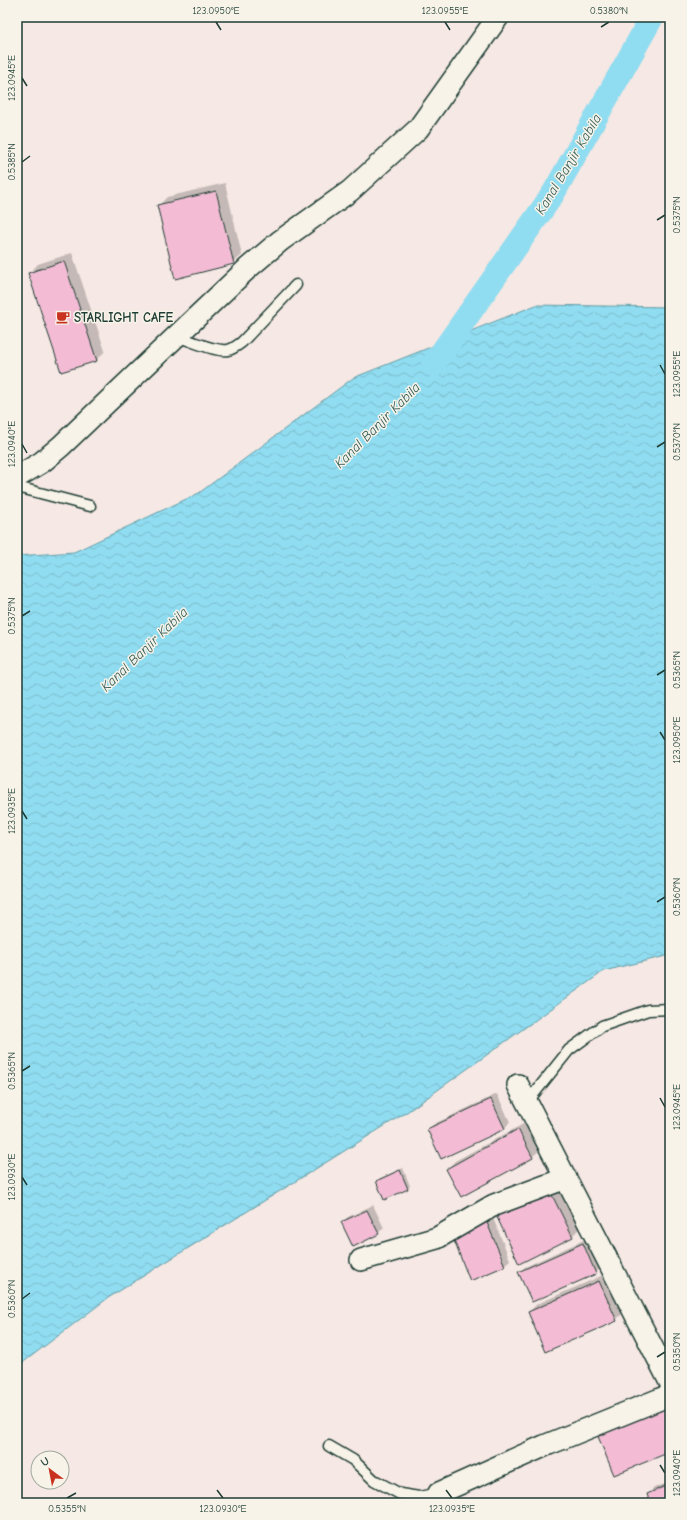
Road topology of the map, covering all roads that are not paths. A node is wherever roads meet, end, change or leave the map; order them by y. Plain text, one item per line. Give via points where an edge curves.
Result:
1 (498, 17) edge
2 (296, 285) dead end
3 (176, 336) junction
4 (17, 477) edge
5 (17, 487) edge
6 (90, 506) dead end
7 (670, 1009) edge
8 (522, 1093) joint
9 (566, 1178) junction
10 (361, 1260) dead end
11 (670, 1382) edge
12 (670, 1395) edge
13 (329, 1446) dead end
14 (441, 1498) edge

1 - 3 street via 418,129 350,191 280,241
2 - 3 lane via 242,342 228,350
3 - 4 street via 61,446 42,462
5 - 6 lane
7 - 8 lane via 648,1010 602,1026 569,1050 533,1095
8 - 9 street
9 - 10 street via 494,1205 437,1238
9 - 11 street
12 - 14 street via 544,1446
13 - 14 lane via 353,1460 374,1480 400,1494

